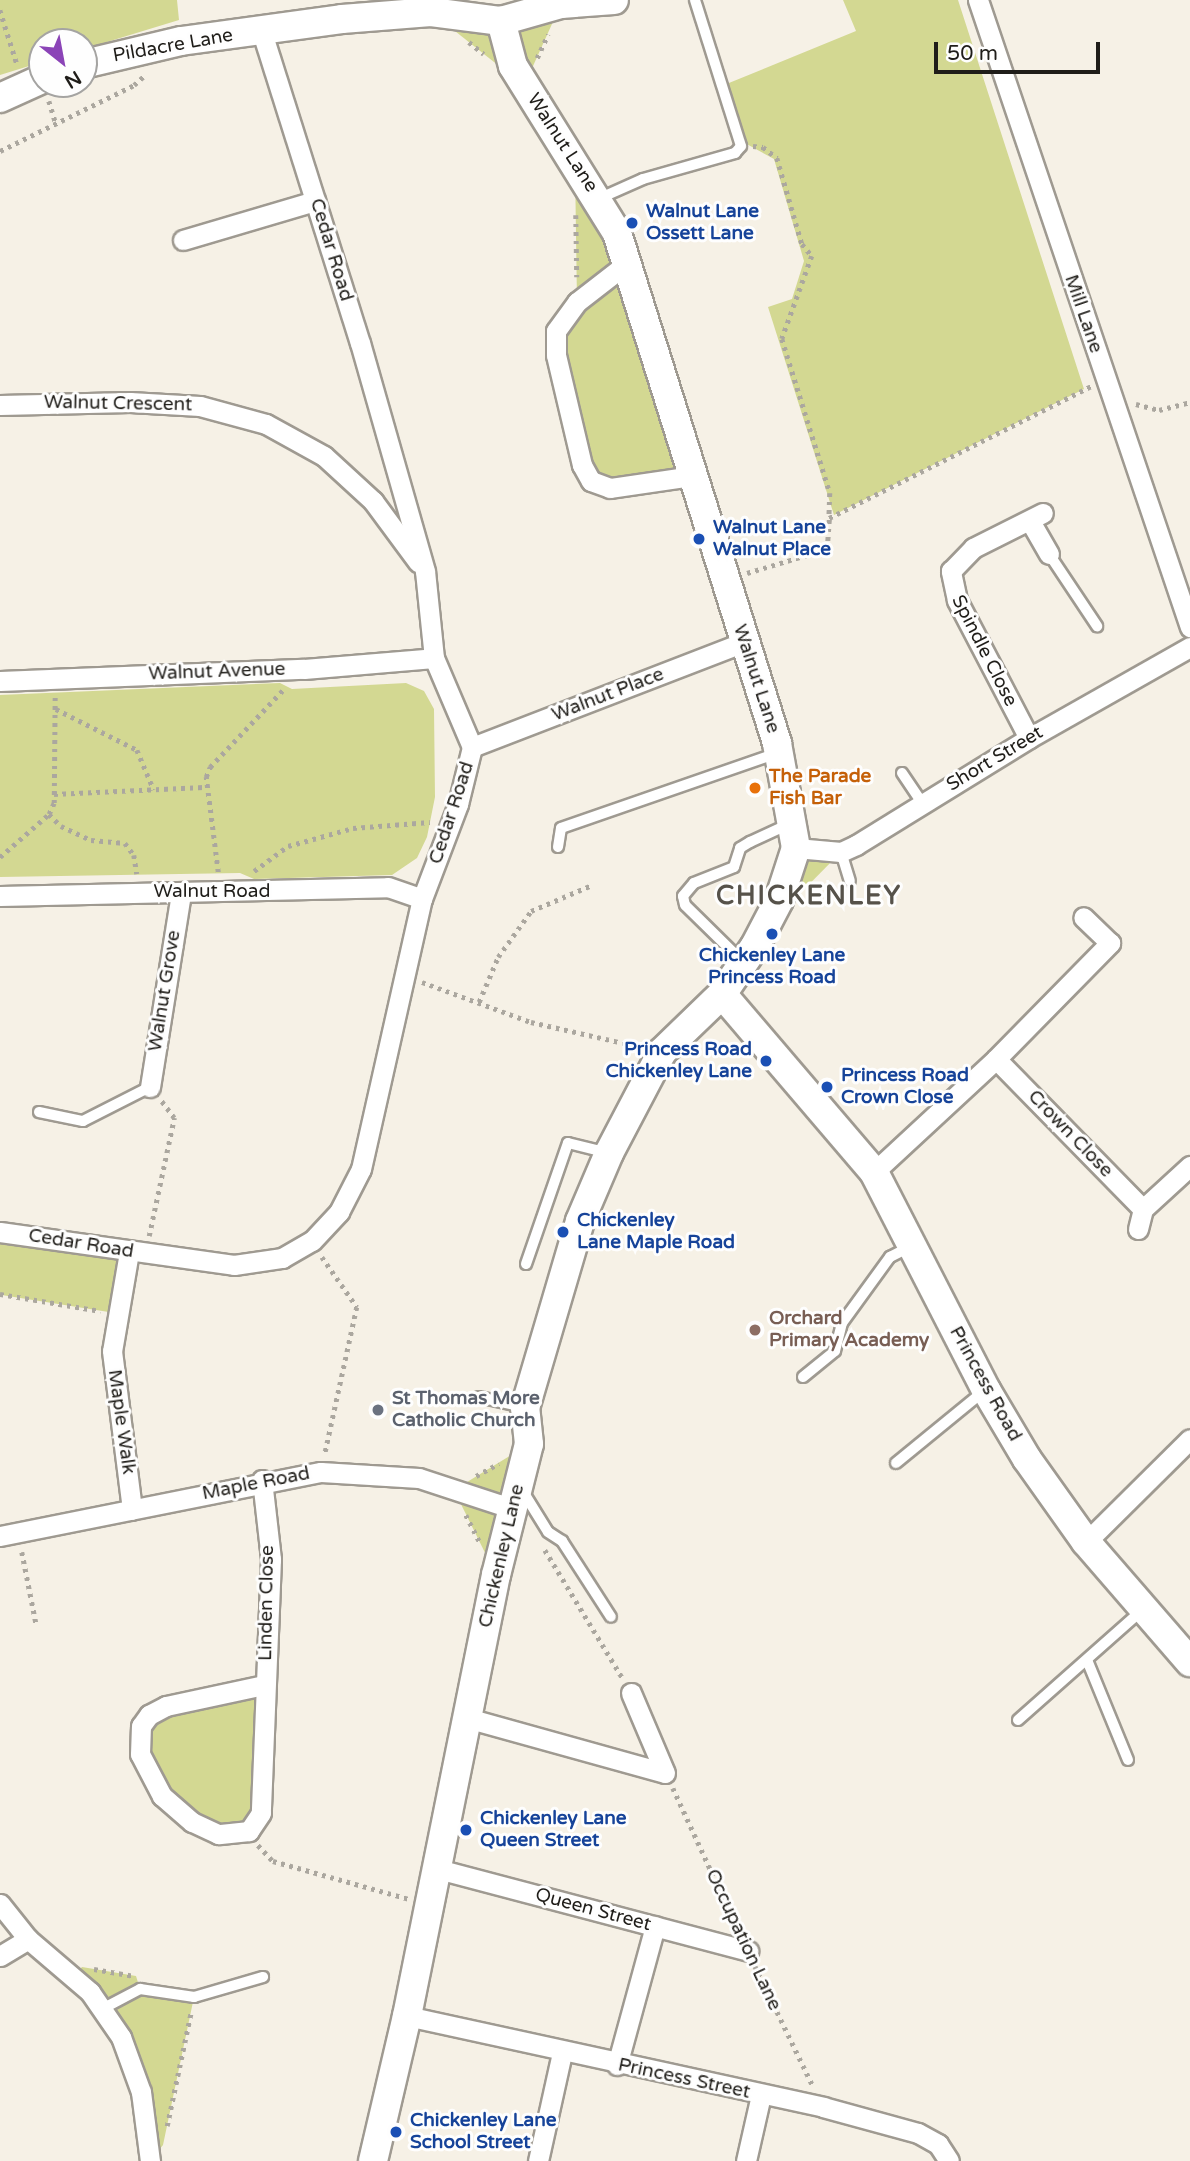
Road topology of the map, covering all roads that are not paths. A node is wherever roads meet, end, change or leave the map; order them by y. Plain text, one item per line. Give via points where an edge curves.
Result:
1 (614, 0) edge
2 (695, 0) edge
3 (978, 0) edge
4 (339, 10) edge
5 (501, 21) junction
6 (262, 32) junction
7 (98, 61) edge
8 (315, 201) junction
9 (587, 203) junction
10 (183, 240) dead end
11 (626, 264) junction
12 (0, 405) edge
13 (692, 476) junction
14 (1049, 554) joint
15 (425, 571) junction
16 (1097, 626) dead end
17 (1190, 627) edge
18 (744, 642) junction
19 (1190, 647) edge
20 (434, 658) junction
21 (0, 681) edge
22 (1029, 738) junction
23 (472, 747) junction
24 (779, 752) junction
25 (902, 773) dead end
26 (922, 803) junction
27 (794, 836) junction
28 (558, 847) dead end
29 (841, 852) junction
30 (850, 881) dead end
31 (181, 894) junction
32 (0, 896) edge
33 (422, 899) junction
34 (1083, 917) dead end
35 (744, 962) junction
36 (722, 994) junction
37 (996, 1059) junction
38 (150, 1087) joint
39 (39, 1112) dead end
40 (609, 1153) junction
41 (1190, 1166) edge
42 (874, 1172) junction
43 (1143, 1209) junction
44 (1138, 1229) dead end
45 (0, 1232) edge
46 (911, 1246) junction
47 (137, 1253) junction
48 (526, 1264) dead end
49 (803, 1377) dead end
50 (986, 1390) junction
51 (479, 1397) dead end
52 (525, 1408) junction
53 (1190, 1439) edge
54 (896, 1464) dead end
55 (262, 1480) junction
56 (515, 1496) junction
57 (132, 1510) junction
58 (9, 1534) edge
59 (1086, 1542) junction
60 (1144, 1608) junction
61 (611, 1617) dead end
62 (1087, 1660) junction
63 (1190, 1662) edge
64 (264, 1685) junction
65 (631, 1693) road end
66 (467, 1718) junction
67 (1018, 1720) dead end
68 (1128, 1760) dead end
69 (438, 1870) junction
70 (0, 1904) edge
71 (655, 1926) junction
72 (28, 1939) junction
73 (748, 1951) road end
74 (0, 1956) edge
75 (263, 1977) dead end
76 (103, 2008) junction
77 (407, 2016) junction
78 (562, 2053) junction
79 (617, 2065) junction
80 (761, 2095) junction
81 (150, 2161) edge
82 (373, 2161) edge
83 (538, 2161) edge
84 (746, 2161) edge
85 (949, 2161) edge

1 - 5 street via 561,4
2 - 9 lane via 741,146 735,153 643,179
3 - 17 street, Mill Lane
4 - 5 street, Pildacre Lane via 431,12
4 - 6 street, Pildacre Lane
5 - 9 street, Walnut Lane via 513,66
6 - 7 street, Pildacre Lane via 169,43
6 - 8 street, Cedar Road
8 - 10 street
8 - 15 street, Cedar Road
9 - 11 street, Walnut Lane via 617,233
11 - 13 street, Walnut Lane
11 - 13 street via 577,302 560,321 555,341 585,474 599,486 610,488
12 - 15 street, Walnut Crescent via 130,402 200,406 266,424 324,456 373,501
13 - 18 street, Walnut Lane
14 - 16 lane
14 - 22 street, Spindle Close via 1037,517 974,548 951,571 957,600
15 - 20 street, Cedar Road
18 - 23 street, Walnut Place
18 - 24 street, Walnut Lane
19 - 22 street, Short Street
20 - 21 street, Walnut Avenue
20 - 23 street, Cedar Road
22 - 26 street, Short Street
23 - 33 street, Cedar Road
24 - 27 street, Walnut Lane
24 - 28 lane via 561,828
25 - 26 lane
26 - 29 street, Short Street
27 - 29 street
27 - 35 street, Walnut Lane via 779,900
27 - 35 lane via 750,842 740,849 734,867 694,883 683,895 685,905
29 - 30 lane
31 - 32 street, Walnut Road
31 - 33 street, Walnut Road via 387,887
31 - 38 street, Walnut Grove
33 - 47 street, Cedar Road via 361,1169 339,1212 312,1241 282,1258 257,1264
34 - 37 street via 1110,943
35 - 36 street, Walnut Lane
36 - 40 street, Chickenley Lane via 662,1052
36 - 42 street, Princess Road
37 - 42 street
37 - 43 street, Crown Close
38 - 39 lane via 83,1121
40 - 48 lane via 568,1143
40 - 52 street, Chickenley Lane via 580,1221
41 - 43 street
42 - 46 street, Princess Road
43 - 44 street
45 - 47 street, Cedar Road
46 - 49 lane via 890,1257 842,1323 835,1351
46 - 50 street, Princess Road
47 - 57 street, Maple Walk via 111,1351
50 - 54 lane
50 - 59 street, Princess Road via 1027,1459
51 - 52 lane
52 - 56 street, Chickenley Lane via 529,1444
53 - 59 street
55 - 56 street, Maple Road via 321,1472 419,1478
55 - 57 street, Maple Road
55 - 64 street, Linden Close via 271,1559
56 - 61 lane via 562,1541
56 - 66 street, Chickenley Lane
57 - 58 street, Maple Road
59 - 60 street, Princess Road
60 - 62 lane
60 - 63 street, Princess Road
62 - 67 lane
62 - 68 lane
64 - 64 street, Linden Close via 166,1706 144,1720 139,1734 140,1754 149,1777 177,1811 218,1835 249,1831 261,1813
65 - 66 street via 666,1773
66 - 69 street, Chickenley Lane
69 - 71 street, Queen Street
69 - 77 street, Chickenley Lane
70 - 72 street
71 - 73 street, Queen Street
71 - 79 street
72 - 74 street
72 - 76 street
75 - 76 lane via 194,1997 139,1989
76 - 81 street via 121,2037 141,2092
77 - 78 street, Princess Street
77 - 82 street, Chickenley Lane
78 - 79 street, Princess Street
78 - 83 street
79 - 80 street, Princess Street
80 - 84 street
80 - 85 street, Princess Street via 918,2133 938,2144

